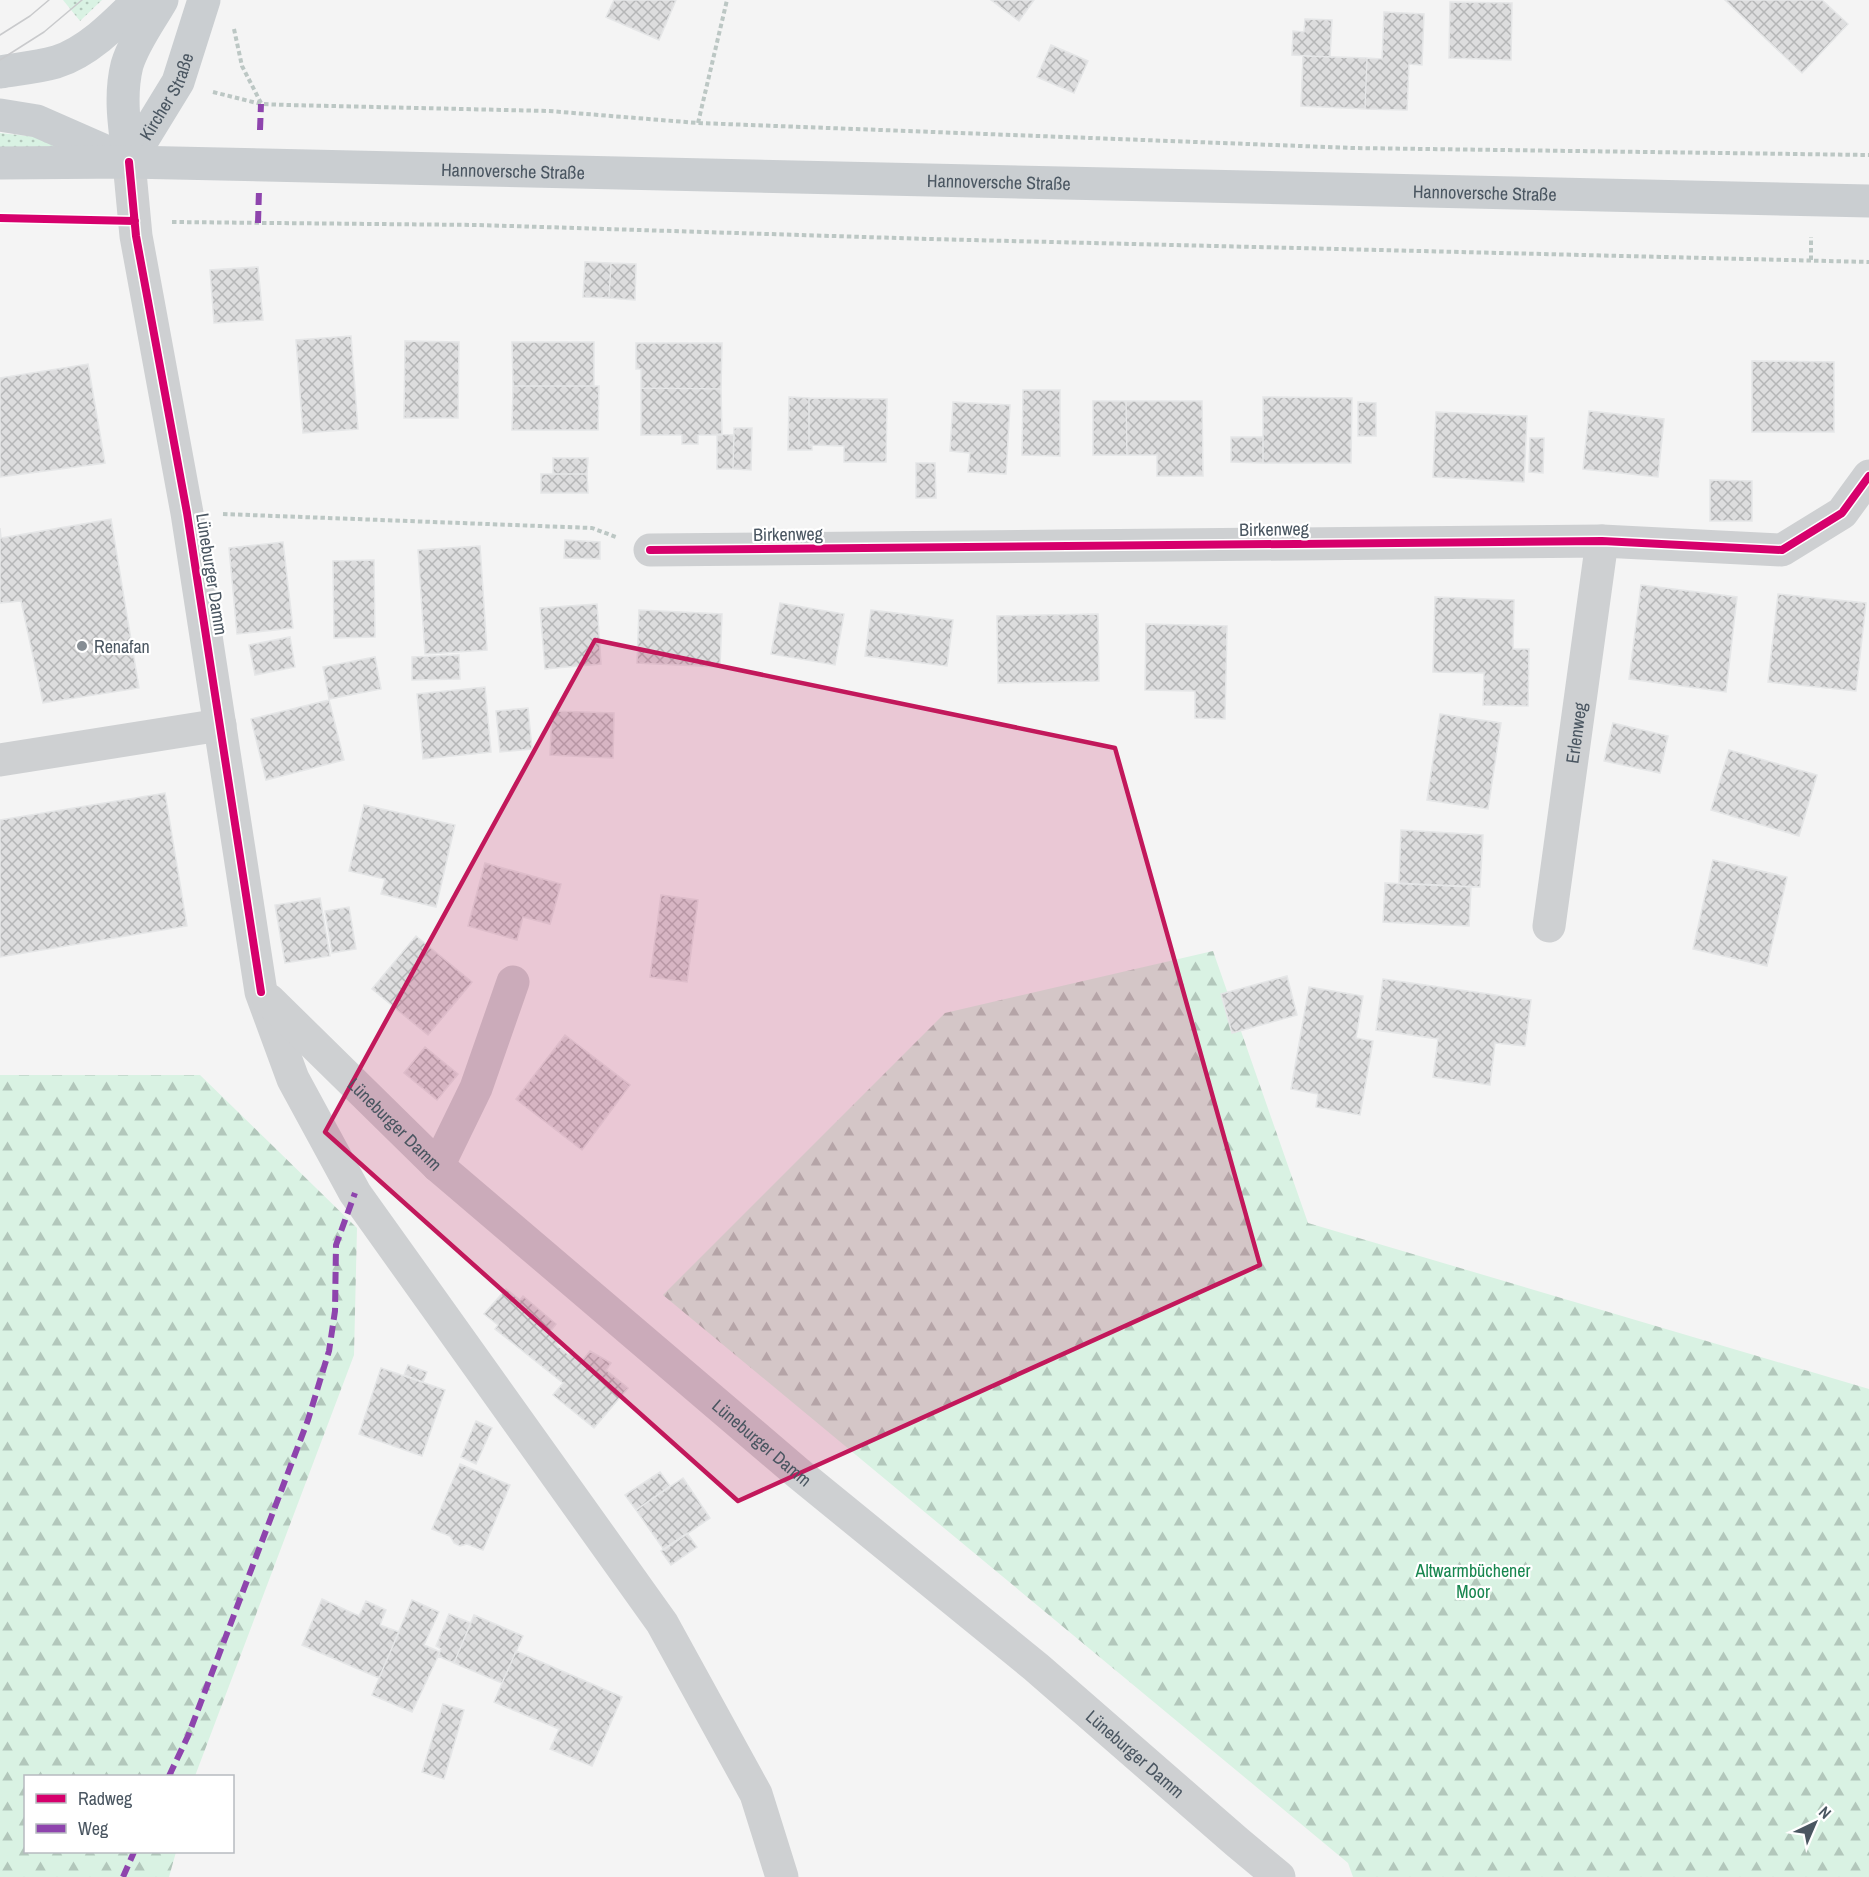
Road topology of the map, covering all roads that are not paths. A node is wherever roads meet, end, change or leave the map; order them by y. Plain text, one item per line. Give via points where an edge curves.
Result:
1 (139, 0) edge
2 (162, 0) edge
3 (204, 0) edge
4 (0, 72) edge
5 (0, 115) edge
6 (129, 162) junction
7 (0, 163) edge
8 (1869, 201) edge
9 (1869, 476) edge
10 (1602, 541) junction
11 (650, 550) road end
12 (220, 725) junction
13 (0, 760) edge
14 (1549, 926) dead end
15 (513, 982) dead end
16 (261, 992) junction
17 (438, 1166) junction
18 (782, 1877) edge
19 (1279, 1877) edge

1 - 4 main road via 109,31 57,62
2 - 6 main road, Kircher Straße via 134,47 127,67 122,114
3 - 6 main road, Kircher Straße via 177,82
5 - 6 main road, Hannoversche Straße via 37,121
6 - 7 main road, Hannoversche Straße
6 - 8 main road, Hannoversche Straße
6 - 12 street, Lüneburger Damm via 135,221
9 - 10 street, Birkenweg via 1842,513 1782,550
10 - 11 street, Birkenweg
10 - 14 street, Erlenweg
12 - 13 street
12 - 16 street, Lüneburger Damm
15 - 17 street via 476,1088
16 - 17 street, Lüneburger Damm
16 - 18 street, Lüneburger Damm via 293,1079 355,1193 662,1623 756,1794
17 - 19 street, Lüneburger Damm via 798,1473 1036,1667

